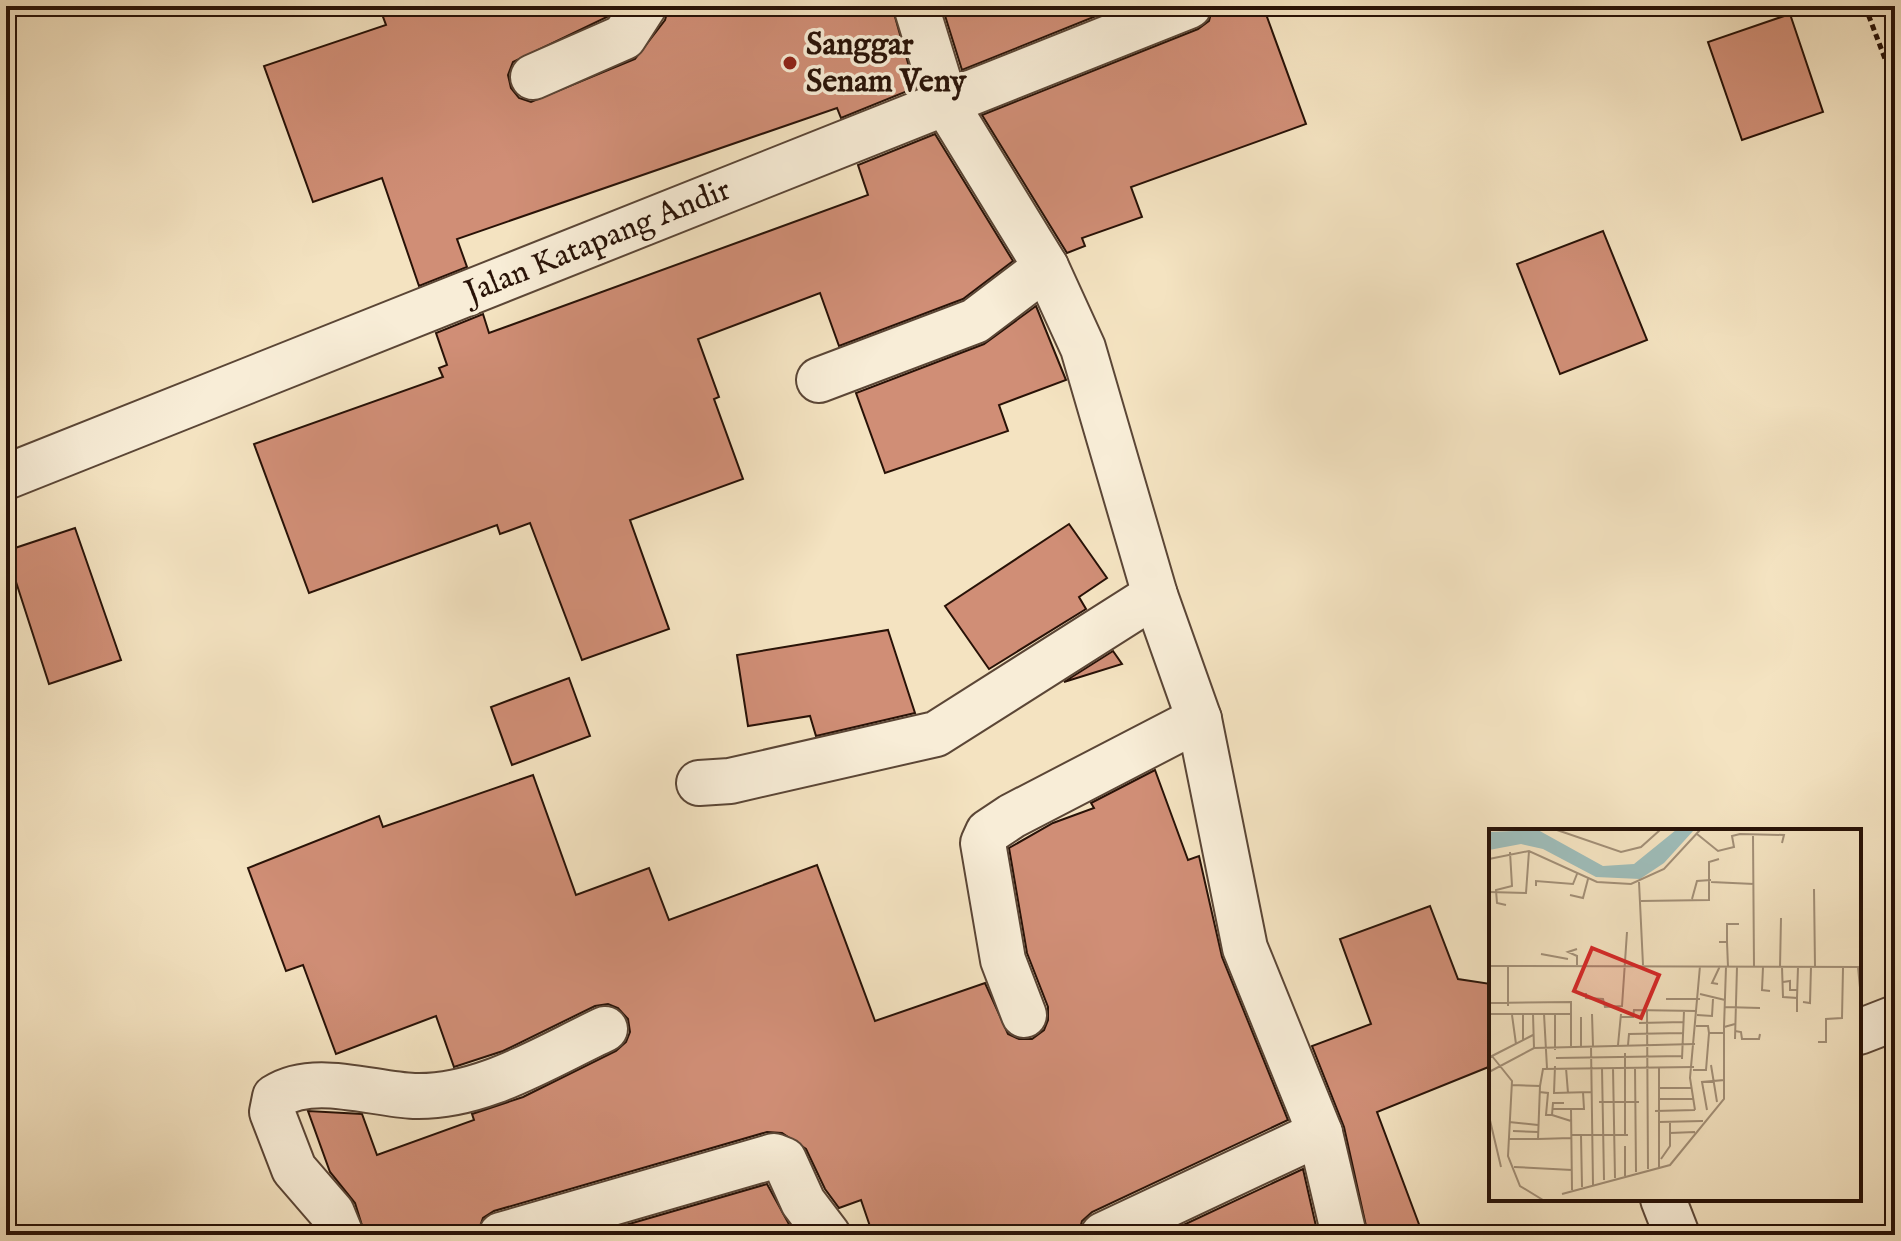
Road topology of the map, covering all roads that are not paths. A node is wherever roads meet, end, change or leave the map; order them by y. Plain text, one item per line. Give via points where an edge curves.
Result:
1 (644, 6) edge
2 (916, 6) edge
3 (1189, 6) edge
4 (533, 77) dead end
5 (946, 104) junction
6 (1046, 267) junction
7 (819, 380) dead end
8 (6, 477) edge
9 (1155, 595) junction
10 (1199, 719) junction
11 (699, 783) dead end
12 (1024, 1015) dead end
13 (1895, 1018) edge
14 (605, 1029) dead end
15 (1861, 1031) edge
16 (1320, 1133) junction
17 (1664, 1201) edge
18 (341, 1235) edge
19 (501, 1235) edge
20 (828, 1235) edge
21 (1103, 1235) edge
22 (1344, 1235) edge
23 (1677, 1235) edge

1 - 4 street via 624,37
2 - 5 street
3 - 5 street, Jalan Katapang Andir
5 - 6 street
5 - 8 street, Jalan Katapang Andir
6 - 7 street via 975,321
6 - 9 street via 1083,348
9 - 10 street
9 - 11 street via 936,734 730,781
10 - 12 street via 988,832 983,843 1003,960
10 - 16 street via 1245,948
13 - 15 street
14 - 18 street via 469,1091 415,1096 301,1085 275,1097 272,1112 294,1169 332,1213
16 - 21 street
16 - 22 street
17 - 23 street
19 - 20 street via 774,1156 784,1160 803,1202

